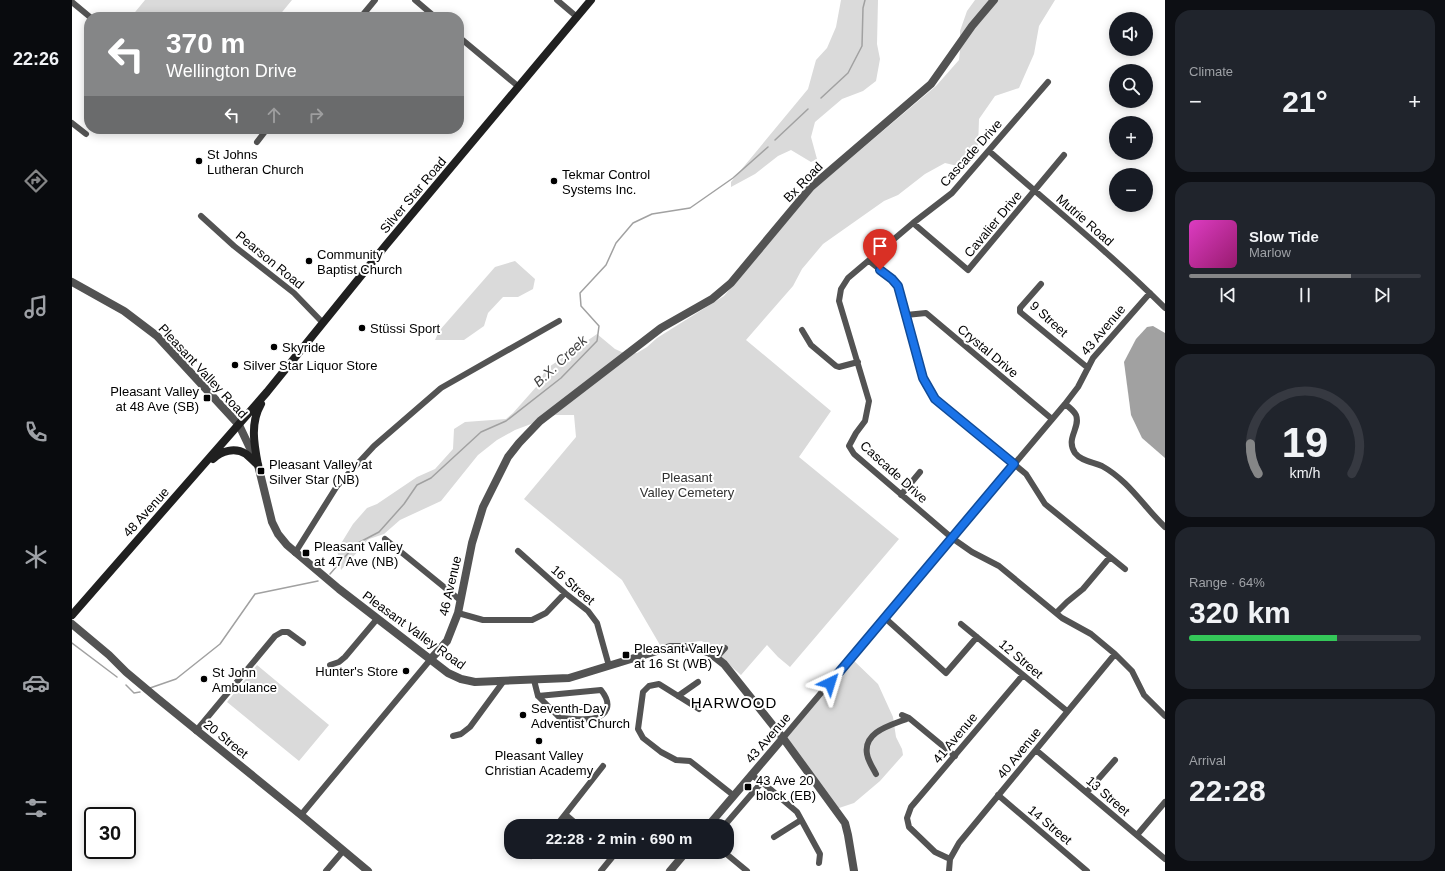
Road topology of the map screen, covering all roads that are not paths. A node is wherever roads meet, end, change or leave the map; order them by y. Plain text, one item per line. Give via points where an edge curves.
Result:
1 (375, 0) edge
2 (415, 0) edge
3 (557, 0) edge
4 (591, 0) edge
5 (994, 0) edge
6 (72, 2) edge
7 (84, 12) edge
8 (365, 12) edge
9 (429, 12) edge
10 (577, 17) junction
11 (464, 41) edge
12 (1048, 82) dead end
13 (519, 87) junction
14 (72, 123) edge
15 (84, 132) edge
16 (263, 134) edge
17 (256, 142) dead end
18 (989, 151) junction
19 (1064, 155) dead end
20 (1035, 191) junction
21 (201, 216) dead end
22 (913, 223) junction
23 (869, 261) junction
24 (72, 282) edge
25 (1041, 284) dead end
26 (1150, 293) junction
27 (1165, 308) edge
28 (906, 315) junction
29 (559, 321) dead end
30 (323, 323) junction
31 (802, 330) dead end
32 (858, 362) junction
33 (613, 364) joint
34 (1088, 368) junction
35 (267, 392) junction
36 (1065, 404) junction
37 (1052, 419) junction
38 (239, 425) junction
39 (1014, 464) junction
40 (258, 465) junction
41 (920, 472) dead end
42 (197, 473) junction
43 (901, 495) junction
44 (1165, 527) edge
45 (952, 538) junction
46 (384, 540) dead end
47 (518, 551) dead end
48 (295, 553) junction
49 (1110, 557) junction
50 (1125, 568) dead end
51 (565, 593) junction
52 (460, 600) junction
53 (458, 613) junction
54 (1056, 613) junction
55 (72, 615) edge
56 (885, 618) junction
57 (377, 619) junction
58 (72, 624) edge
59 (961, 624) dead end
60 (977, 637) junction
61 (303, 643) dead end
62 (725, 648) dead end
63 (1115, 654) junction
64 (717, 658) junction
65 (430, 660) junction
66 (330, 665) dead end
67 (609, 666) junction
68 (1023, 675) junction
69 (534, 680) junction
70 (503, 682) junction
71 (698, 682) dead end
72 (538, 696) junction
73 (678, 696) junction
74 (699, 709) dead end
75 (1067, 711) junction
76 (902, 715) dead end
77 (1165, 716) edge
78 (909, 718) junction
79 (196, 731) junction
80 (453, 736) dead end
81 (783, 738) junction
82 (1036, 750) junction
83 (955, 756) junction
84 (1115, 760) dead end
85 (604, 766) dead end
86 (876, 774) dead end
87 (751, 775) junction
88 (762, 782) junction
89 (1087, 792) junction
90 (733, 795) junction
91 (998, 796) junction
92 (1165, 802) edge
93 (300, 815) junction
94 (566, 815) junction
95 (562, 819) edge
96 (571, 819) edge
97 (714, 819) edge
98 (730, 819) edge
99 (801, 820) junction
100 (1137, 835) junction
101 (774, 837) dead end
102 (343, 851) junction
103 (611, 859) edge
104 (680, 859) edge
105 (732, 859) edge
106 (1165, 859) edge
107 (950, 860) junction
108 (819, 863) dead end
109 (326, 871) edge
110 (368, 871) edge
111 (601, 871) edge
112 (670, 871) edge
113 (747, 871) edge
114 (854, 871) edge
115 (949, 871) edge
116 (1087, 871) edge

1 - 8 street
2 - 9 street
3 - 10 street
4 - 10 main road, Silver Star Road
5 - 33 street, Bx Road via 931,84 811,187 731,283 712,299 661,328
6 - 7 street
10 - 13 main road, Silver Star Road
11 - 13 street
12 - 18 street, Cascade Drive
13 - 30 main road, Silver Star Road
14 - 15 street
16 - 17 street
18 - 20 street, Mutrie Road
18 - 22 street, Cascade Drive via 952,193
19 - 20 street
20 - 22 street, Cavalier Drive via 968,270
20 - 26 street, Mutrie Road
21 - 30 street, Pearson Road via 234,246 294,293
22 - 23 street, Cascade Drive
23 - 28 street via 898,286
23 - 32 street, Cascade Drive via 848,278 841,289 839,301
24 - 38 street, Pleasant Valley Road via 124,311 157,336
25 - 34 street, 9 Street via 1020,308 1020,312
26 - 27 street, Mutrie Road
26 - 34 street, 43 Avenue via 1093,358
28 - 37 street, Crystal Drive via 926,313
28 - 39 street via 923,378 935,399
29 - 48 street via 441,388 374,446 337,486
30 - 35 main road, Silver Star Road
31 - 32 street via 811,345 836,366
32 - 43 street, Cascade Drive via 869,400 865,421 849,446 854,454
33 - 52 street, 46 Avenue via 540,421 508,458 483,507 472,543
34 - 36 street, 43 Avenue
35 - 38 main road, Silver Star Road
35 - 40 main road via 255,419 254,445
36 - 37 street, 43 Avenue
36 - 44 street via 1076,413 1077,421 1071,439 1076,454 1122,480
37 - 39 street, 43 Avenue
38 - 40 street, Pleasant Valley Road
38 - 42 main road, 48 Avenue
39 - 45 street, 43 Avenue
39 - 49 street via 1026,474 1045,504
40 - 42 main road via 246,454 230,451 217,455
40 - 48 street, Pleasant Valley Road via 272,522 278,534
41 - 43 street
42 - 55 main road, 48 Avenue
43 - 45 street, Cascade Drive
45 - 54 street, Cascade Drive via 999,566
45 - 56 street, 43 Avenue
46 - 52 street
47 - 51 street, 16 Street
48 - 57 street, Pleasant Valley Road
49 - 50 street
49 - 54 street via 1083,589
51 - 53 street via 546,613 532,620 483,620
51 - 67 street, 16 Street via 588,611 597,623
52 - 53 street, 46 Avenue
53 - 65 street, 46 Avenue via 447,642
54 - 63 street, Cascade Drive via 1090,634
56 - 60 street via 946,673
56 - 81 street, 43 Avenue
57 - 65 street, Pleasant Valley Road
57 - 66 street via 345,657
58 - 79 street, 20 Street
59 - 60 street, 12 Street
60 - 68 street, 12 Street
61 - 79 street via 288,632 275,636
62 - 64 street
63 - 75 street, 40 Avenue
63 - 77 street, Cascade Drive via 1132,671 1144,695
64 - 67 street, Pleasant Valley Road via 694,647 670,647
64 - 81 street, Pleasant Valley Road
65 - 70 street, Pleasant Valley Road via 461,679 474,682
65 - 93 street, 46 Avenue
67 - 69 street, Pleasant Valley Road via 569,678
68 - 75 street, 12 Street
68 - 83 street, 41 Avenue
69 - 70 street, Pleasant Valley Road
69 - 72 street
70 - 80 street via 470,727
71 - 73 street
72 - 72 street via 560,718 594,719 603,714 607,706 606,696 601,690
73 - 74 street
73 - 90 street via 659,684 649,686 643,692 638,729 643,738 676,760 690,761
75 - 82 street, 40 Avenue
76 - 78 street
78 - 83 street
78 - 86 street via 871,736 867,755
79 - 93 street, 20 Street
81 - 87 street, 43 Avenue
81 - 114 street, Pleasant Valley Road via 845,823
82 - 89 street, 13 Street
82 - 91 street, 40 Avenue
83 - 107 street, 41 Avenue via 911,807 907,818 908,827 935,852
84 - 89 street
85 - 94 street
87 - 88 street, 43 Avenue
87 - 90 street, 43 Avenue
88 - 98 street, 43 Avenue
88 - 99 street, 43 Avenue via 797,812
89 - 100 street, 13 Street
90 - 97 street, 43 Avenue
91 - 107 street, 40 Avenue via 959,843
91 - 116 street, 14 Street
92 - 100 street
93 - 102 street, 20 Street
94 - 95 street
94 - 96 street
99 - 101 street
99 - 108 street, 43 Avenue via 820,854
100 - 106 street, 13 Street
102 - 109 street
102 - 110 street, 20 Street
103 - 111 street
104 - 112 street
105 - 113 street
107 - 115 street, 40 Avenue

